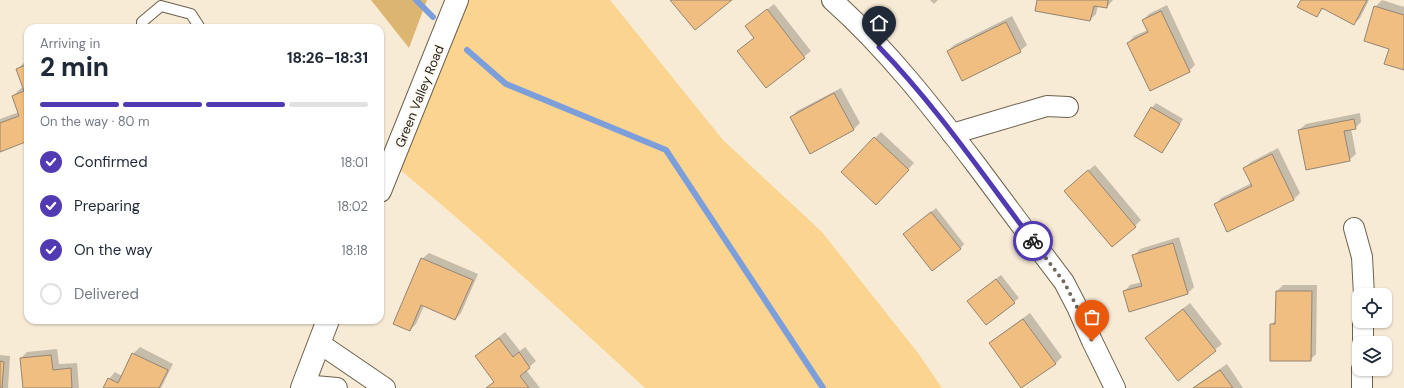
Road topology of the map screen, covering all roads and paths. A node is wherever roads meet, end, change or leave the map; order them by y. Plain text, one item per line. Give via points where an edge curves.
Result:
1 (458, 0) edge
2 (832, 0) edge
3 (142, 24) edge
4 (197, 24) edge
5 (1068, 107) dead end
6 (952, 134) junction
7 (384, 181) edge
8 (1354, 228) dead end
9 (1364, 288) edge
10 (326, 324) edge
11 (319, 343) junction
12 (1362, 376) edge
13 (303, 386) edge
14 (337, 388) edge
15 (380, 388) edge
16 (385, 388) edge
17 (1115, 388) edge
18 (1362, 388) edge

1 - 7 street, Green Valley Road
2 - 6 street via 899,67
3 - 4 lane via 161,6 191,14
5 - 6 street via 1047,106
6 - 17 street via 1064,282
8 - 9 street via 1362,257
10 - 11 street
11 - 13 street
11 - 16 street
12 - 18 street
13 - 14 street
15 - 16 street

